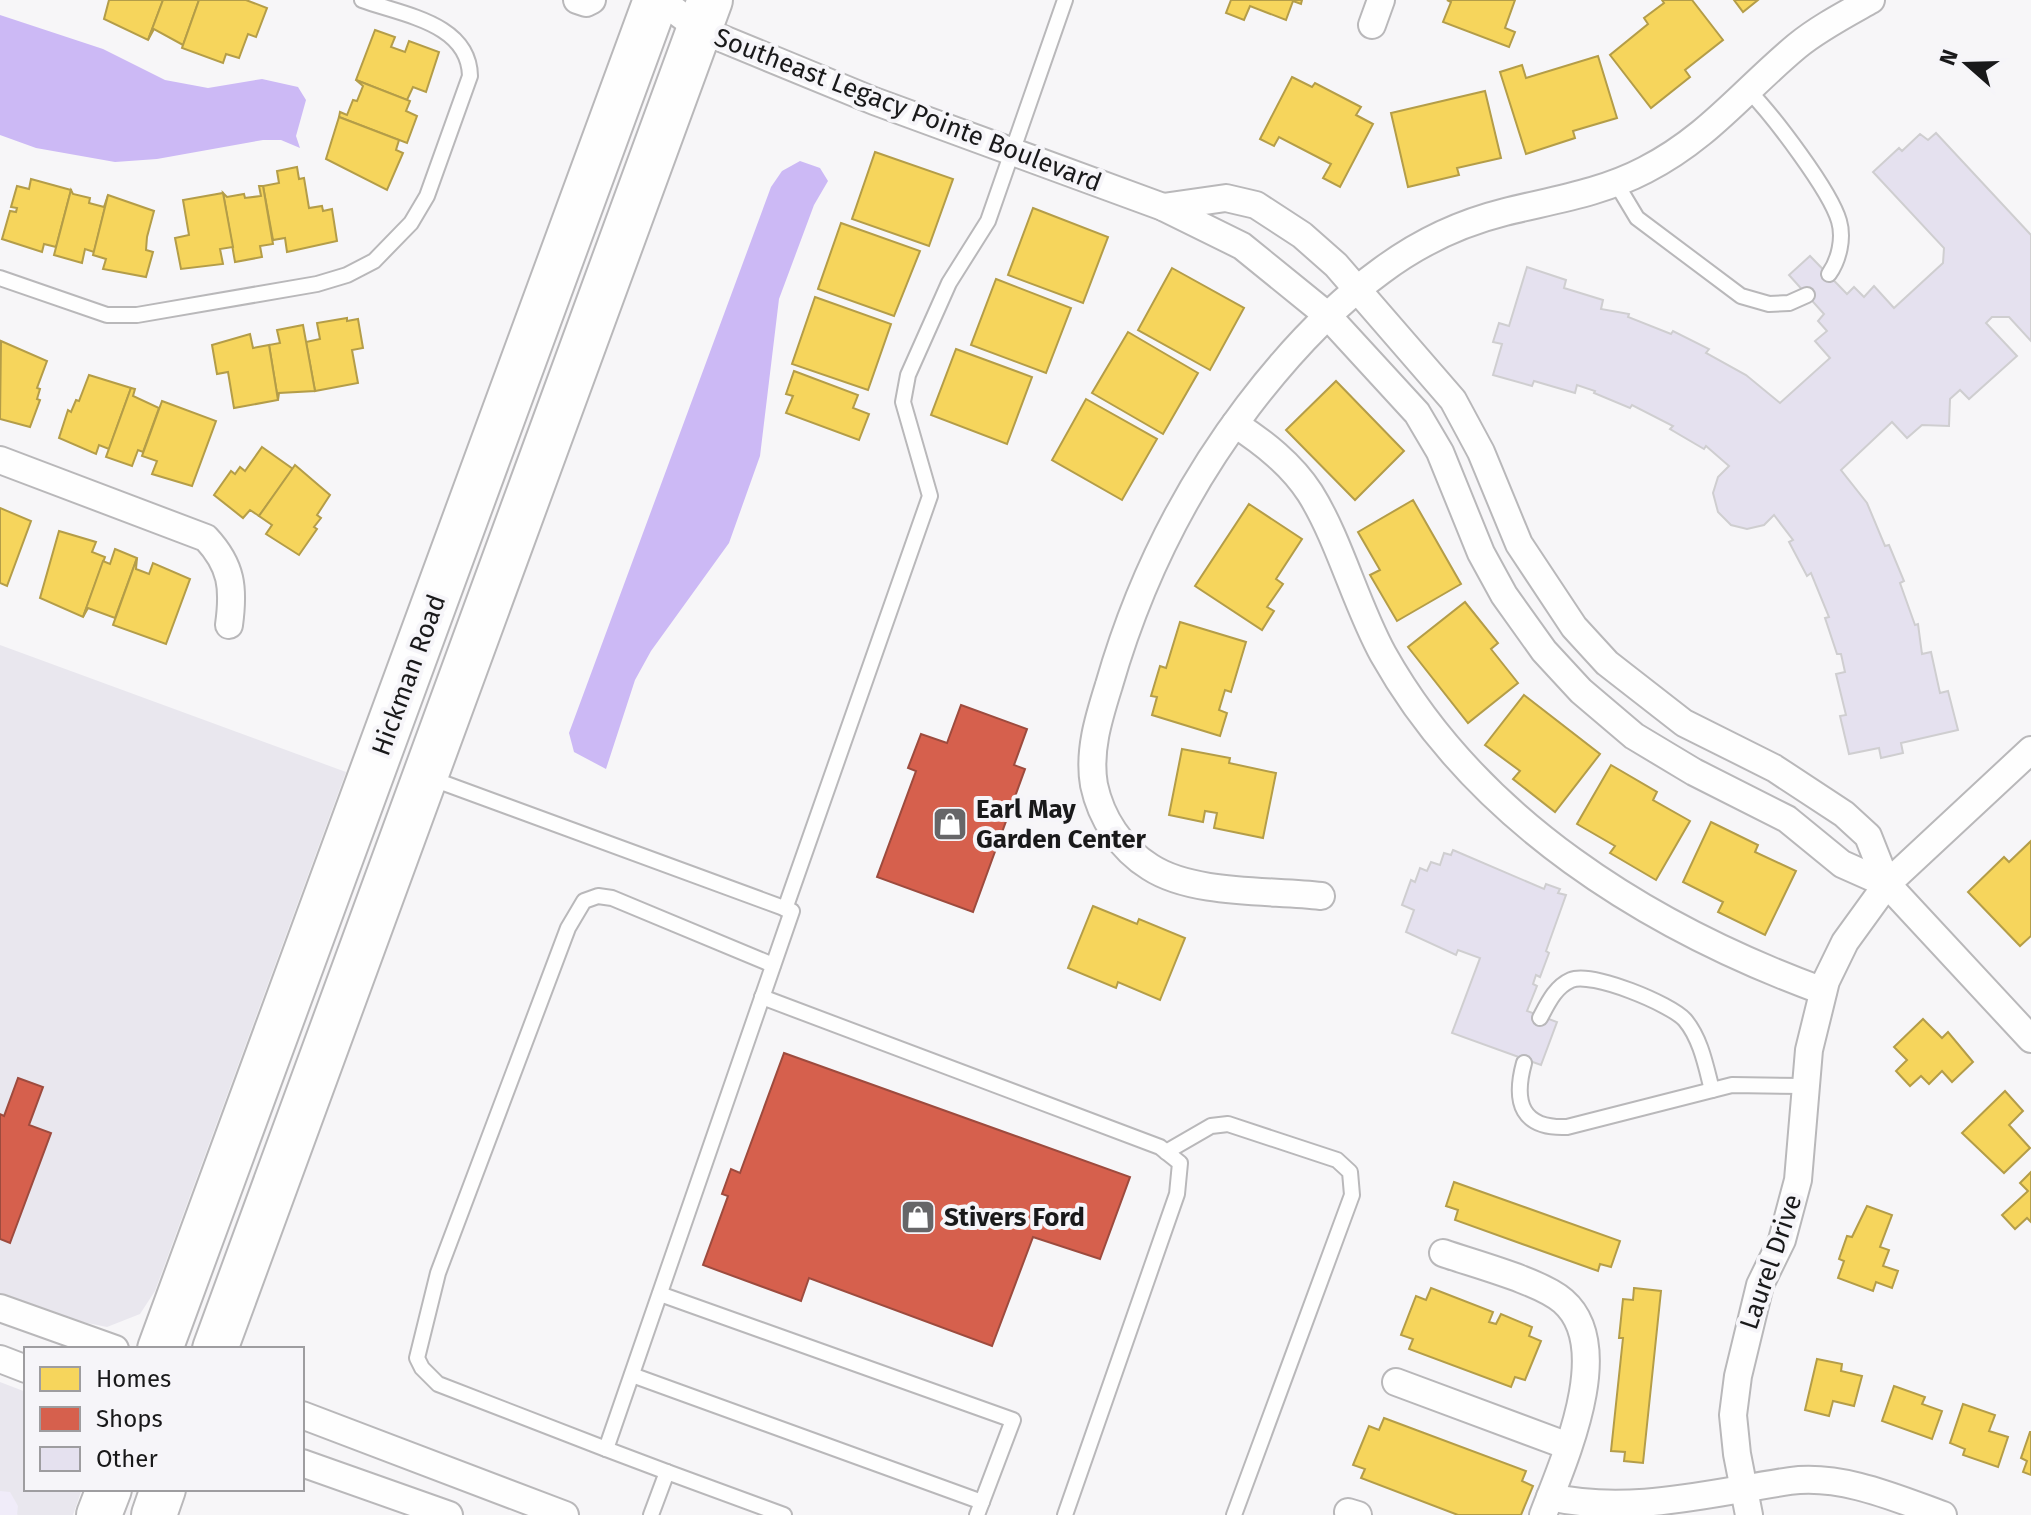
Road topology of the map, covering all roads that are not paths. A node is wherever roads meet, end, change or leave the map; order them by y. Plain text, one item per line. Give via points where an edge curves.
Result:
1 (362, 0) edge
2 (577, 0) edge
3 (592, 0) edge
4 (658, 0) edge
5 (1065, 0) edge
6 (1381, 0) edge
7 (1871, 0) edge
8 (705, 14) edge
9 (1372, 25) dead end
10 (1750, 92) junction
11 (1013, 153) junction
12 (1616, 183) junction
13 (1163, 207) junction
14 (1829, 274) dead end
15 (0, 278) edge
16 (1357, 290) junction
17 (1807, 295) dead end
18 (1327, 315) junction
19 (1235, 424) junction
20 (0, 460) edge
21 (229, 625) dead end
22 (2031, 750) edge
23 (427, 777) junction
24 (1887, 884) junction
25 (1321, 896) dead end
26 (785, 909) junction
27 (773, 965) junction
28 (1823, 991) junction
29 (762, 997) junction
30 (1540, 1018) dead end
31 (2031, 1039) edge
32 (1524, 1063) dead end
33 (1805, 1086) junction
34 (1712, 1090) junction
35 (1166, 1152) junction
36 (1443, 1253) dead end
37 (660, 1294) junction
38 (0, 1308) edge
39 (109, 1347) edge
40 (161, 1347) edge
41 (216, 1347) edge
42 (0, 1359) edge
43 (24, 1368) edge
44 (632, 1375) junction
45 (1396, 1382) dead end
46 (304, 1416) edge
47 (1568, 1446) junction
48 (606, 1449) junction
49 (304, 1464) edge
50 (667, 1472) junction
51 (108, 1491) edge
52 (162, 1491) edge
53 (1746, 1504) edge
54 (1547, 1506) edge
55 (980, 1508) edge
56 (1642, 1512) edge
57 (99, 1515) edge
58 (154, 1515) edge
59 (449, 1515) edge
60 (565, 1515) edge
61 (651, 1515) edge
62 (784, 1515) edge
63 (1065, 1515) edge
64 (1234, 1515) edge
65 (1943, 1515) edge

1 - 15 lane via 454,36 470,60 470,76 427,196 389,247 347,275 125,315 76,306
2 - 3 street
4 - 8 street, Southeast Legacy Pointe Boulevard
4 - 40 highway, Hickman Road
5 - 11 lane
6 - 9 street
7 - 10 street via 1797,46
8 - 11 street, Southeast Legacy Pointe Boulevard via 874,101
8 - 23 highway, Hickman Road
10 - 12 street via 1671,156
10 - 14 lane via 1771,113 1839,220 1839,252
11 - 13 street, Southeast Legacy Pointe Boulevard
11 - 26 lane via 988,221 949,283 908,375 903,402 930,496
12 - 16 street via 1458,228 1414,249
12 - 17 lane via 1637,218 1741,296 1769,304
13 - 16 street, Southeast Legacy Pointe Boulevard via 1226,198 1256,205 1302,235
13 - 18 street, Southeast Legacy Pointe Boulevard via 1242,246
16 - 18 street
16 - 24 street, Southeast Legacy Pointe Boulevard via 1453,400 1519,544 1574,627 1607,663 1684,723 1813,790 1844,814 1868,836
18 - 19 street
18 - 24 street, Southeast Legacy Pointe Boulevard via 1417,413 1504,595 1581,691 1634,736 1787,819 1842,864
19 - 25 street via 1176,516 1145,581 1099,717 1094,783 1112,831 1150,868 1200,886
19 - 28 street via 1291,468 1311,495 1383,654 1423,715 1507,809 1607,885 1739,957
20 - 21 street via 206,538 221,554 234,591
22 - 24 street, Laurel Drive
23 - 26 lane
23 - 41 highway, Hickman Road
24 - 28 street, Laurel Drive via 1845,942
24 - 31 street, Southeast Legacy Pointe Boulevard
26 - 27 lane via 792,911
27 - 29 lane
27 - 48 lane via 612,898 584,901 568,928 438,1273 417,1358 422,1368 438,1384
28 - 33 street, Laurel Drive
29 - 35 lane
29 - 37 lane
30 - 34 lane via 1560,985 1575,978 1598,979 1638,995 1677,1012 1688,1023
32 - 34 lane via 1520,1101 1529,1119 1546,1128
33 - 34 lane via 1732,1085
33 - 53 street, Laurel Drive via 1798,1180 1782,1240 1760,1285 1738,1376 1733,1415
35 - 63 lane via 1180,1163 1177,1194
35 - 64 lane via 1211,1126 1228,1124 1337,1160 1350,1172 1352,1195
36 - 47 street via 1543,1290 1574,1313 1584,1363 1579,1416
37 - 44 lane
37 - 55 lane via 1013,1420
38 - 39 street
42 - 43 street
44 - 48 lane
44 - 55 lane
45 - 47 street
46 - 60 street
47 - 54 street
48 - 50 lane
49 - 59 street
50 - 61 lane
50 - 62 lane
51 - 57 highway
52 - 58 highway
53 - 56 street
53 - 65 street via 1790,1481 1824,1481 1869,1489
54 - 56 street

